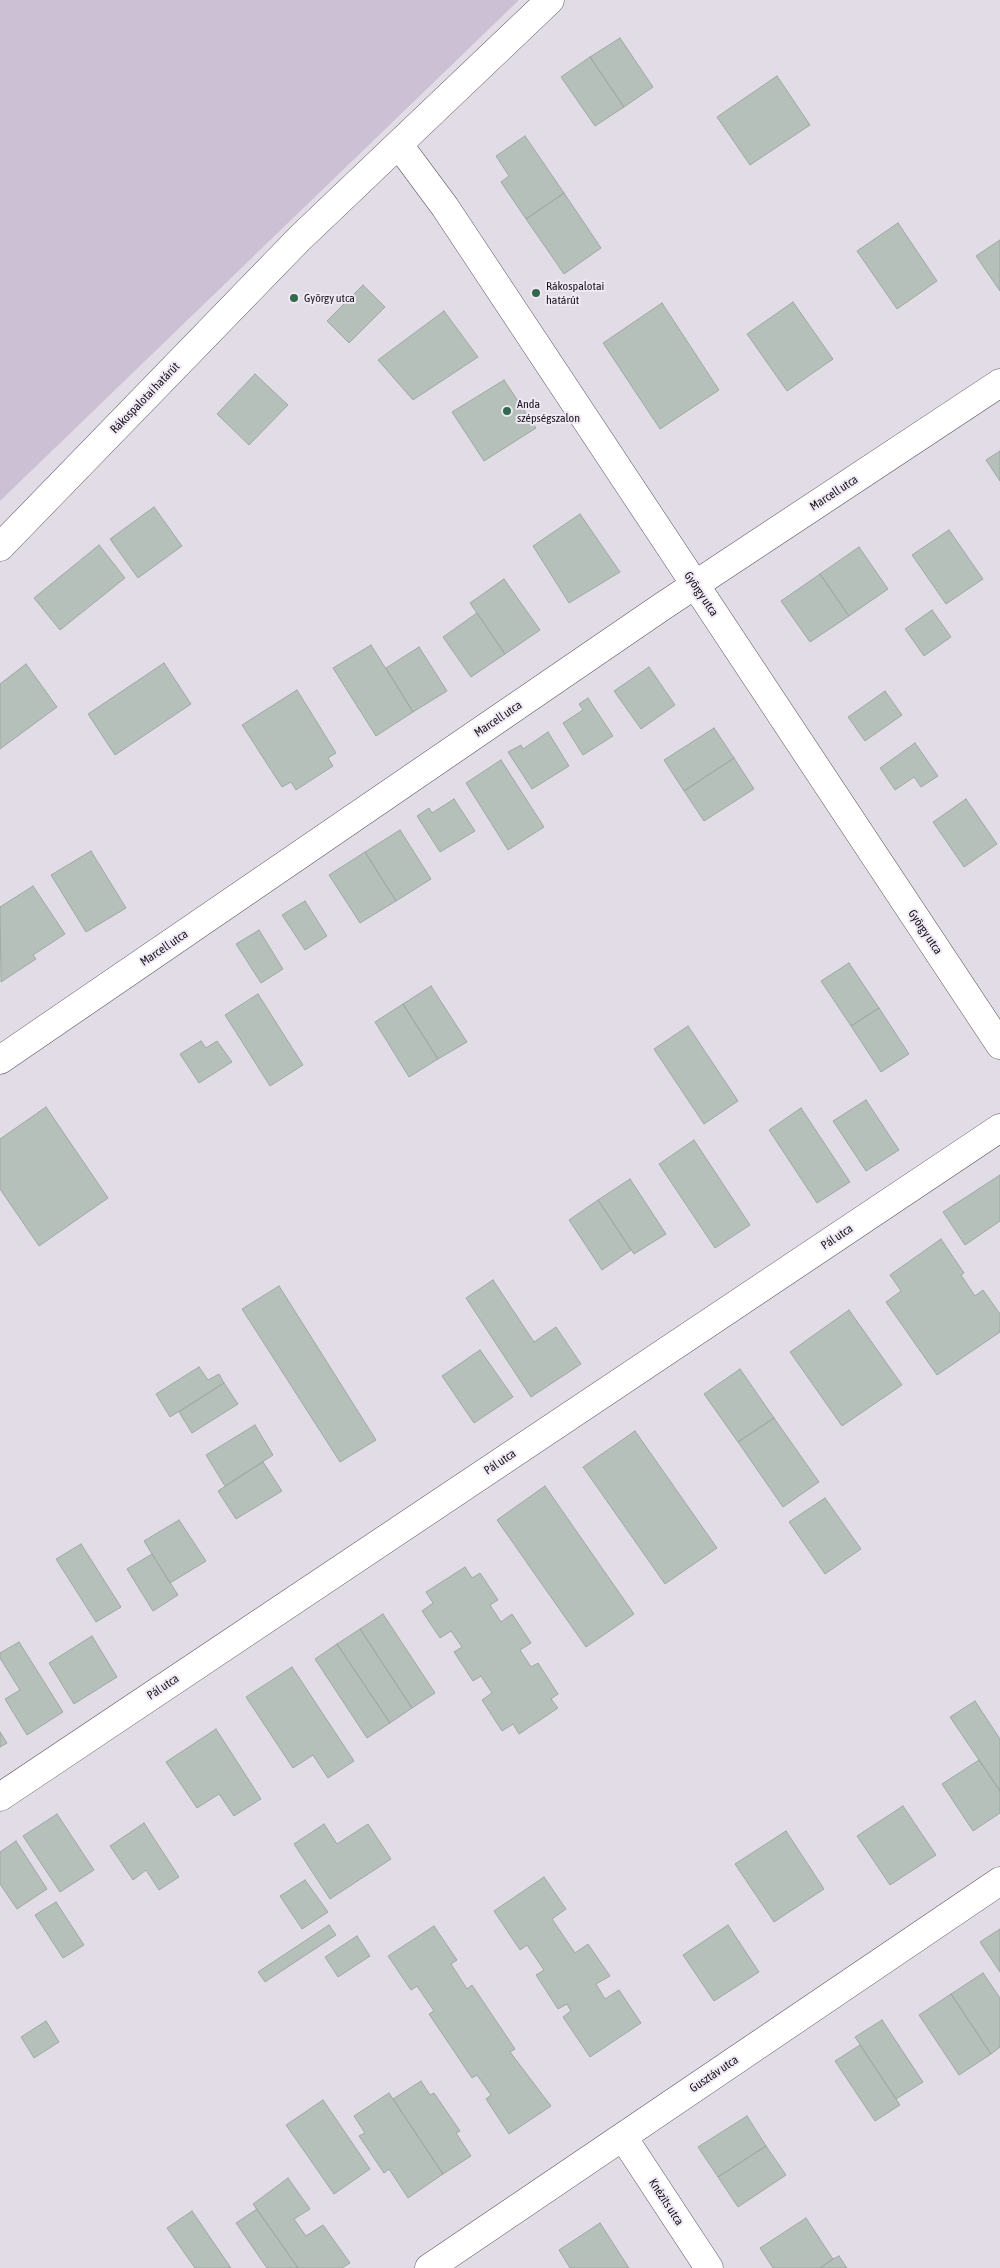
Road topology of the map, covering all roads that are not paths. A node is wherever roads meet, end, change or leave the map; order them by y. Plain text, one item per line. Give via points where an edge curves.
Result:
1 (550, 0) edge
2 (399, 145) junction
3 (1000, 383) edge
4 (0, 547) edge
5 (695, 585) junction
6 (1000, 1045) edge
7 (0, 1060) edge
8 (1000, 1128) edge
9 (0, 1796) edge
10 (1000, 1881) edge
11 (622, 2137) junction
12 (429, 2268) edge
13 (709, 2268) edge

1 - 2 street, Rákospalotai határút
2 - 4 street, Rákospalotai határút via 300,238
2 - 5 street, György utca via 445,207
3 - 5 street, Marcell utca
5 - 6 street, György utca
5 - 7 street, Marcell utca
8 - 9 street, Pál utca
10 - 11 street, Gusztáv utca
11 - 12 street, Gusztáv utca
11 - 13 street, Knézits utca

